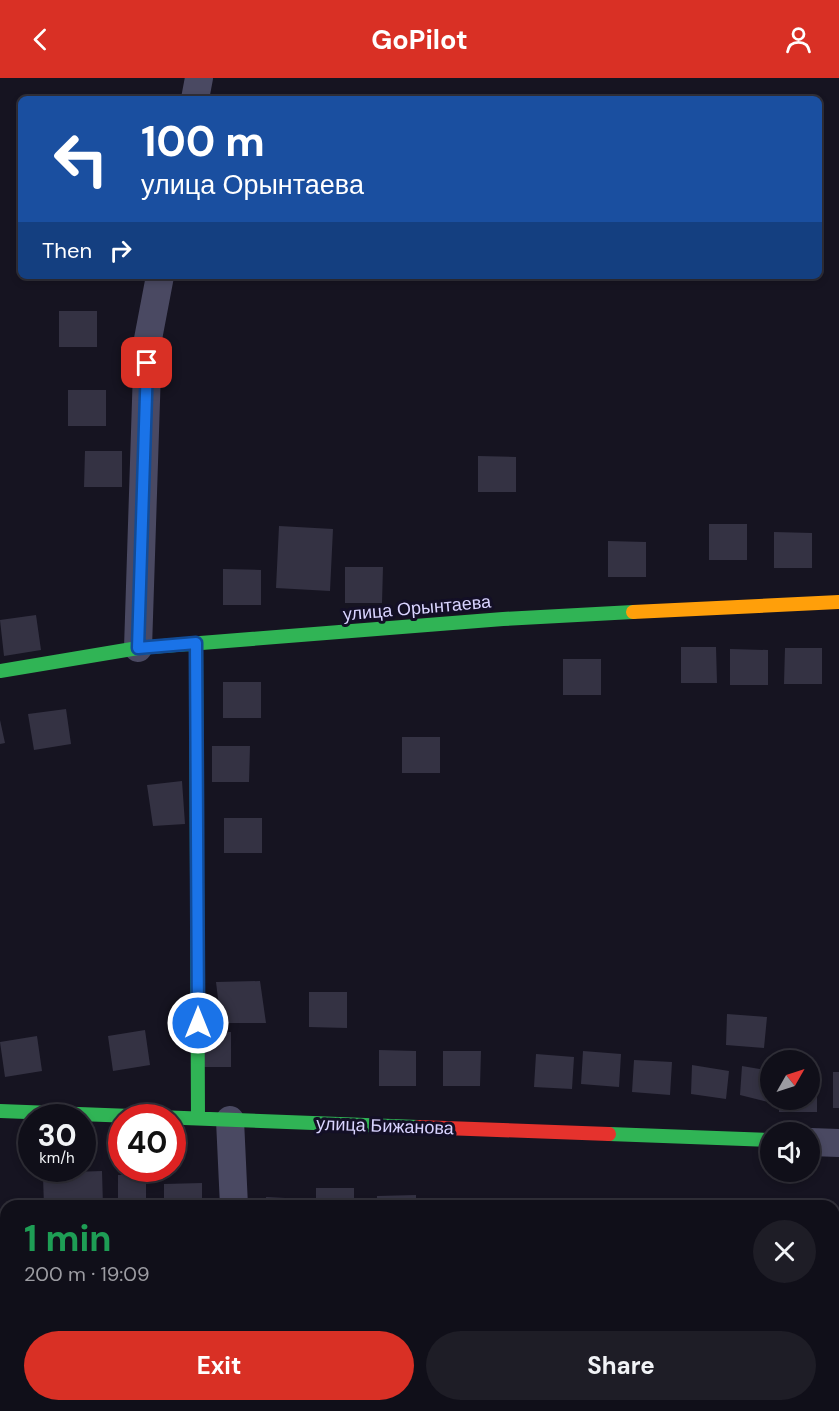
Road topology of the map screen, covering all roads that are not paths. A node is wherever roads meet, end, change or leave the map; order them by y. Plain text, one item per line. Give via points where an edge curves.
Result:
1 (199, 78) edge
2 (196, 96) edge
3 (159, 279) edge
4 (839, 602) edge
5 (196, 643) junction
6 (138, 648) junction
7 (0, 671) edge
8 (0, 1111) edge
9 (198, 1118) junction
10 (230, 1120) junction
11 (760, 1140) edge
12 (820, 1142) edge
13 (839, 1143) edge
14 (234, 1200) edge

1 - 2 street
3 - 6 street via 148,339
4 - 5 street, улица Орынтаева via 503,619
5 - 6 street, улица Орынтаева
5 - 9 street
6 - 7 street, улица Орынтаева
8 - 9 street, улица Бижанова
9 - 10 street, улица Бижанова
10 - 11 street, улица Бижанова
10 - 14 street
12 - 13 street

